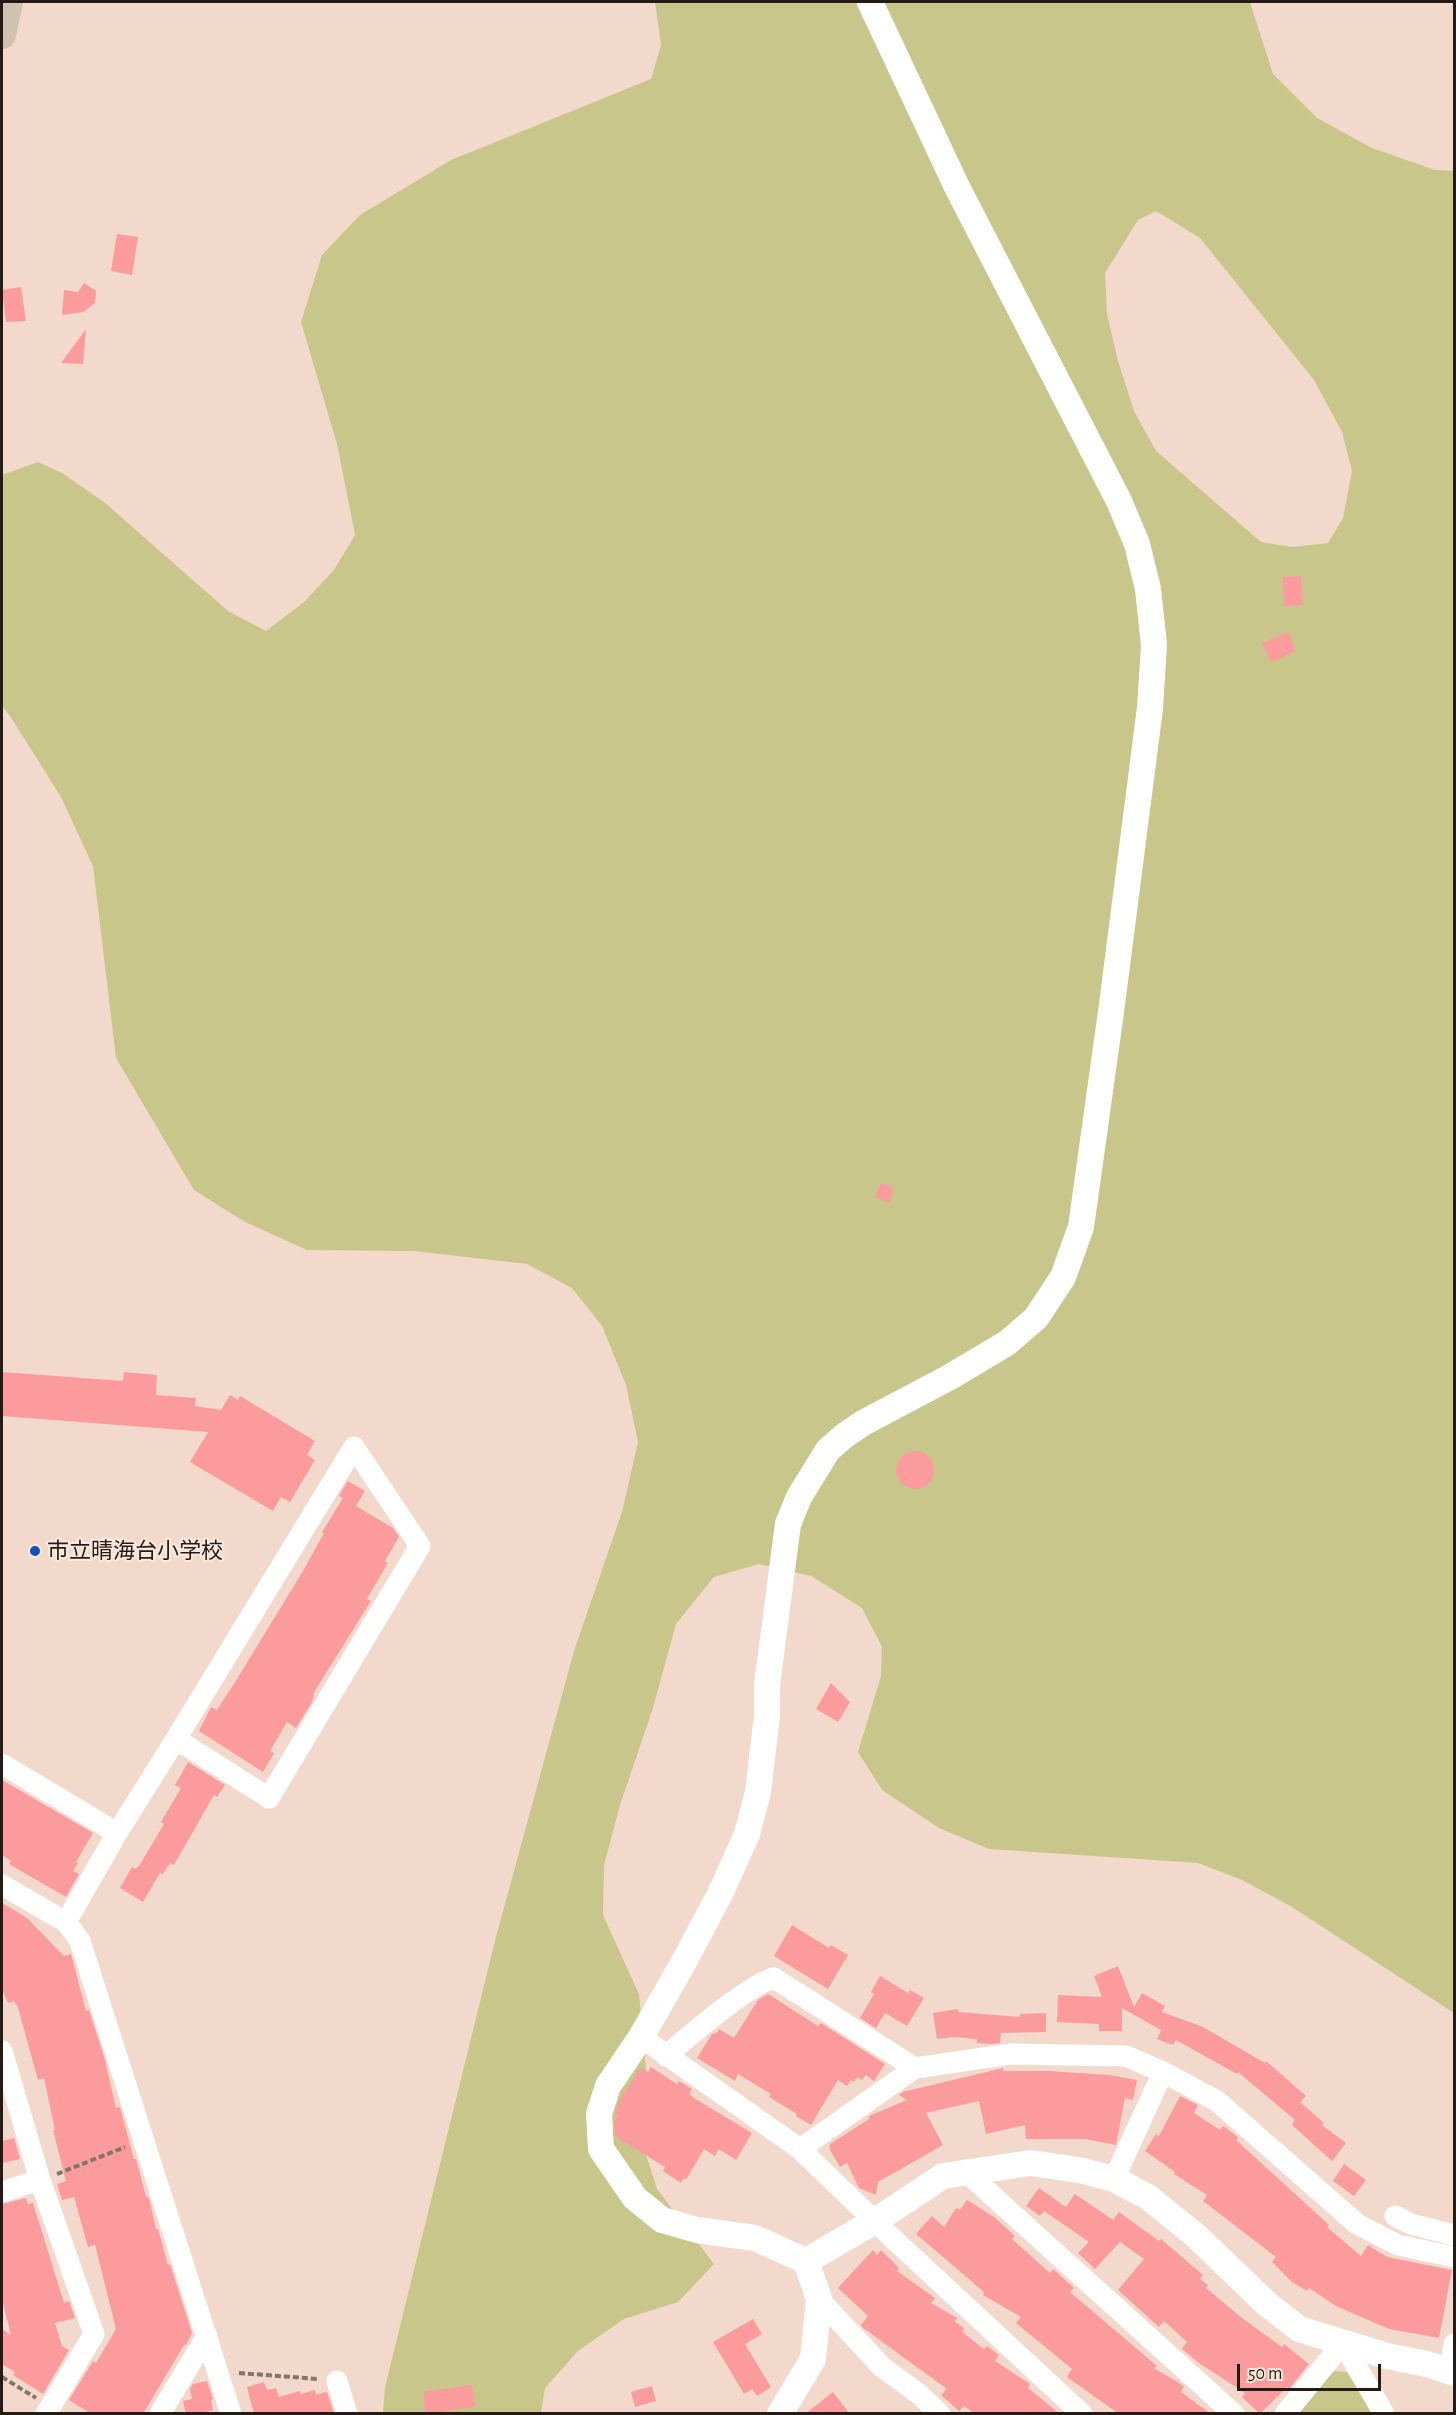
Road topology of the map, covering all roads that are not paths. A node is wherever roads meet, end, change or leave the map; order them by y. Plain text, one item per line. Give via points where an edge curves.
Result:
1 (9, 2) edge
2 (870, 2) edge
3 (2, 35) edge
4 (176, 1739) junction
5 (2, 1764) edge
6 (117, 1833) junction
7 (2, 1885) edge
8 (66, 1922) junction
9 (640, 2037) junction
10 (2, 2051) edge
11 (666, 2056) junction
12 (915, 2068) junction
13 (1163, 2072) junction
14 (800, 2149) junction
15 (966, 2172) junction
16 (1114, 2179) junction
17 (40, 2180) junction
18 (2, 2192) edge
19 (1395, 2216) dead end
20 (875, 2221) junction
21 (1455, 2235) edge
22 (1455, 2257) edge
23 (806, 2261) junction
24 (819, 2299) junction
25 (207, 2336) junction
26 (1343, 2343) junction
27 (1455, 2344) edge
28 (1452, 2371) edge
29 (337, 2381) road end
30 (46, 2414) edge
31 (160, 2414) edge
32 (231, 2414) edge
33 (347, 2414) edge
34 (780, 2414) edge
35 (940, 2414) edge
36 (1082, 2414) edge
37 (1234, 2414) edge
38 (1285, 2414) edge
39 (1384, 2414) edge

1 - 3 main road
2 - 9 street via 957,187 1119,501 1137,544 1148,589 1154,645 1150,708 1081,1227 1063,1277 1036,1318 1007,1343 844,1436 828,1450 799,1497 788,1524 758,1792 747,1833 721,1892
4 - 4 street via 269,1798 420,1546 354,1447
4 - 6 street
5 - 6 street
6 - 8 street
7 - 8 street
8 - 25 street via 81,1941
9 - 11 street
9 - 23 street via 608,2085 599,2114 601,2149 635,2198 662,2220 697,2230 755,2238
10 - 17 street
11 - 12 street via 746,1994 774,1978
11 - 14 street
12 - 13 street via 1011,2054 1126,2056
12 - 14 street
13 - 16 street
13 - 22 street via 1216,2101 1357,2224 1398,2246
14 - 20 street
15 - 16 street via 1030,2163
15 - 20 street via 943,2176
15 - 37 street
16 - 26 street via 1148,2197 1299,2328
17 - 18 street
17 - 30 street via 94,2334
19 - 21 street
20 - 23 street
20 - 36 street
23 - 24 street
24 - 34 street via 813,2359
24 - 35 street via 882,2367
25 - 31 street
25 - 32 street
26 - 28 street
26 - 38 street
26 - 39 street
27 - 28 street
29 - 33 street

